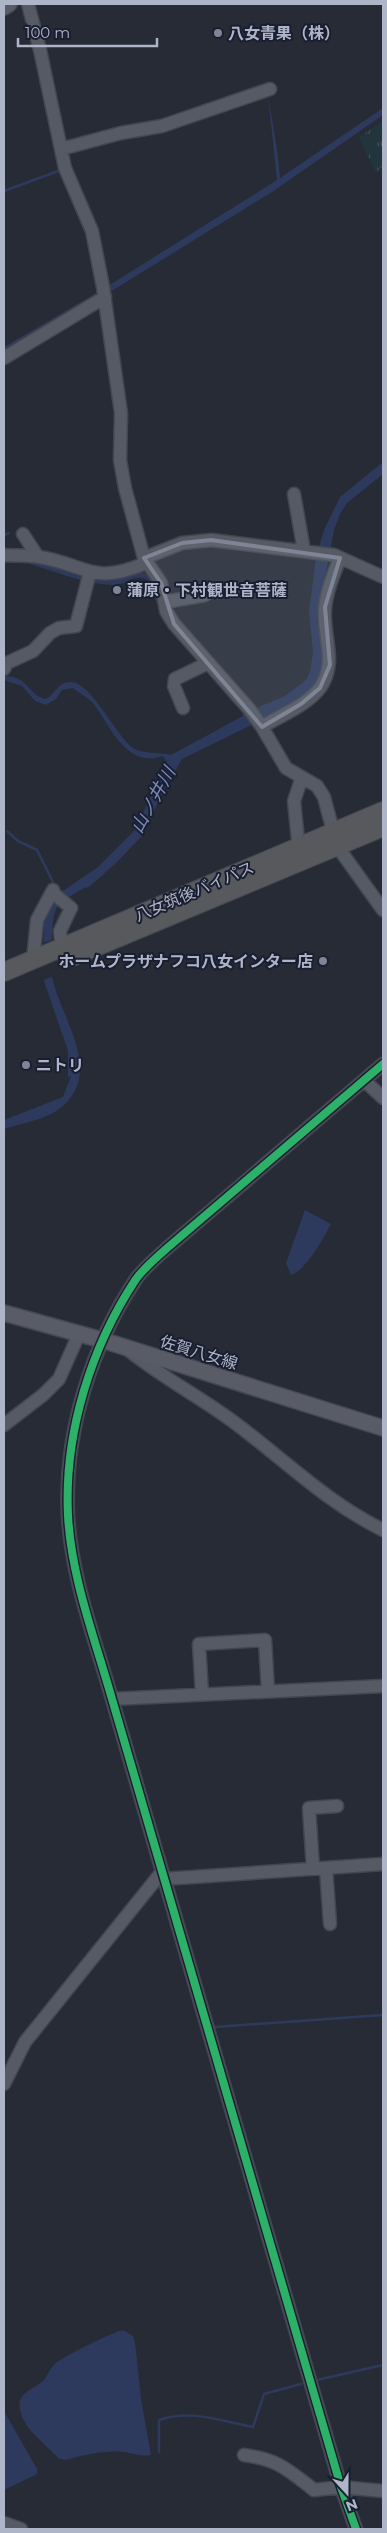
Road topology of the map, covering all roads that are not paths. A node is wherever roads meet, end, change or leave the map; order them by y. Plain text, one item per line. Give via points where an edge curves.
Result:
1 (9, 4) edge
2 (28, 4) edge
3 (4, 7) edge
4 (270, 89) dead end
5 (62, 148) junction
6 (104, 293) junction
7 (4, 358) edge
8 (294, 494) dead end
9 (23, 534) dead end
10 (309, 551) junction
11 (4, 555) edge
12 (32, 556) junction
13 (337, 556) junction
14 (145, 561) junction
15 (88, 577) junction
16 (383, 577) edge
17 (205, 595) dead end
18 (165, 602) junction
19 (205, 665) junction
20 (4, 669) edge
21 (183, 708) dead end
22 (261, 726) junction
23 (302, 778) junction
24 (383, 811) edge
25 (383, 827) edge
26 (335, 839) junction
27 (298, 840) dead end
28 (383, 910) edge
29 (58, 954) junction
30 (36, 962) junction
31 (4, 972) edge
32 (4, 984) edge
33 (383, 1064) edge
34 (365, 1081) junction
35 (383, 1098) edge
36 (4, 1312) edge
37 (79, 1334) junction
38 (102, 1340) junction
39 (126, 1348) junction
40 (4, 1425) edge
41 (383, 1428) edge
42 (383, 1530) edge
43 (383, 1686) edge
44 (268, 1692) junction
45 (202, 1694) junction
46 (112, 1699) junction
47 (337, 1806) dead end
48 (383, 1864) edge
49 (320, 1868) junction
50 (162, 1876) junction
51 (330, 1924) dead end
52 (4, 2084) edge
53 (244, 2455) dead end
54 (341, 2487) junction
55 (383, 2491) edge
56 (4, 2523) edge
57 (21, 2529) edge
58 (356, 2529) edge

1 - 3 main road
2 - 5 street
4 - 5 street via 162,126
5 - 6 street via 65,168 92,231
6 - 7 street
6 - 14 street via 121,413 120,460
8 - 10 street
9 - 12 street
10 - 13 street
10 - 14 street via 211,540 182,543
11 - 12 street
12 - 15 street
13 - 16 street
13 - 22 street via 325,606 330,656 326,677 311,697
14 - 15 street via 124,572
14 - 18 street via 161,583
15 - 20 street via 76,626 50,633 33,651 7,663
17 - 18 street
18 - 19 street via 174,624
19 - 21 street via 174,682
19 - 22 street via 249,709
22 - 23 street via 286,768
23 - 26 street via 317,786 324,797
23 - 27 street via 294,801
24 - 26 highway, 八女筑後バイパス
25 - 26 highway, 八女筑後バイパス
26 - 28 street
26 - 29 highway, 八女筑後バイパス
29 - 30 highway, 八女筑後バイパス
29 - 30 street via 60,937 71,908 53,892 37,920
30 - 31 highway, 八女筑後バイパス
30 - 32 highway, 八女筑後バイパス
33 - 34 street
34 - 35 street
34 - 38 street via 151,1263 137,1277
36 - 37 main road, 佐賀八女線
37 - 38 main road, 佐賀八女線
37 - 40 street via 59,1379 44,1395
38 - 39 main road, 佐賀八女線
38 - 46 street via 82,1396 71,1452 68,1514 83,1599
39 - 41 main road, 佐賀八女線
39 - 42 street via 150,1368 238,1425 338,1506
43 - 44 street
44 - 45 street
44 - 45 street via 265,1640 199,1644
45 - 46 street
46 - 50 street
47 - 49 street via 309,1808
48 - 49 street
49 - 50 street
49 - 51 street
50 - 52 street via 25,2042
50 - 54 street
53 - 54 street via 279,2463 314,2490
54 - 55 street
54 - 58 street
56 - 57 street

